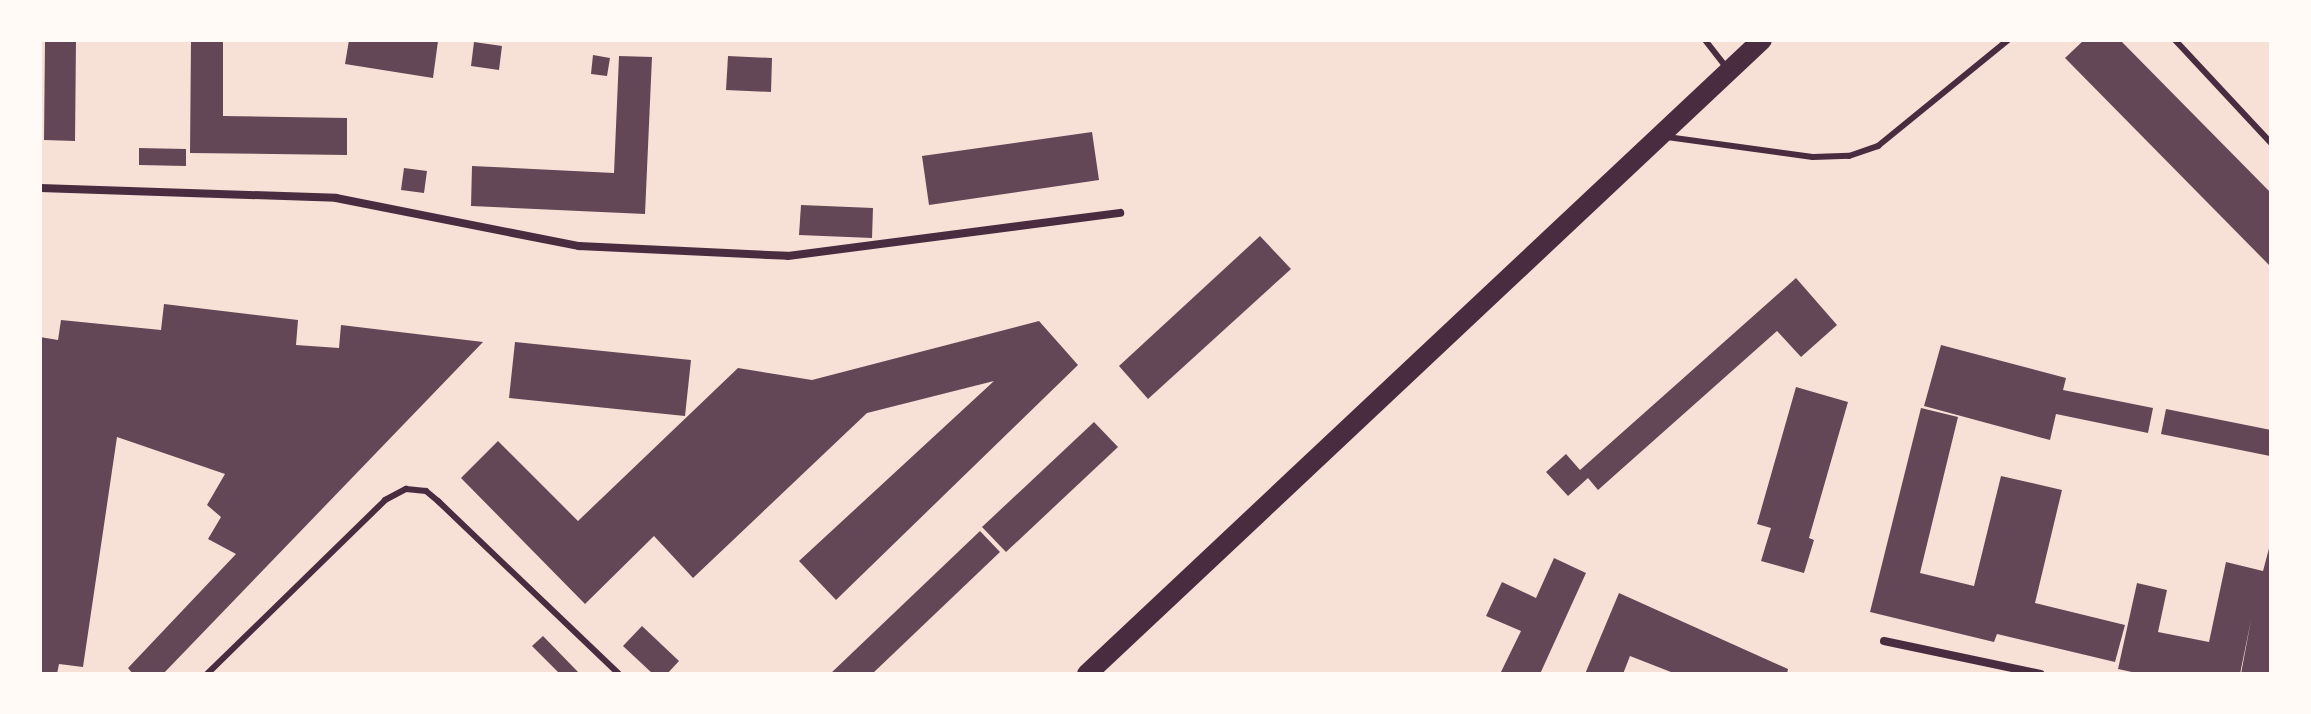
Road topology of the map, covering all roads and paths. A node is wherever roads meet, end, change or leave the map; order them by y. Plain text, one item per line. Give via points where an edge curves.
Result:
1 (1705, 40) edge
2 (1762, 40) edge
3 (2008, 40) edge
4 (2175, 40) edge
5 (1730, 70) junction
6 (1659, 136) junction
7 (2271, 143) edge
8 (40, 188) edge
9 (1120, 213) dead end
10 (1884, 641) dead end
11 (207, 674) edge
12 (619, 674) edge
13 (1087, 674) edge
14 (2041, 674) edge

1 - 5 lane
2 - 5 main road
3 - 6 lane via 1878,146 1849,156 1813,157
4 - 7 lane
5 - 6 main road
6 - 13 main road
8 - 9 street via 336,198 579,246 759,255 1016,230
10 - 14 street
11 - 12 lane via 385,500 406,489 426,491 438,501

